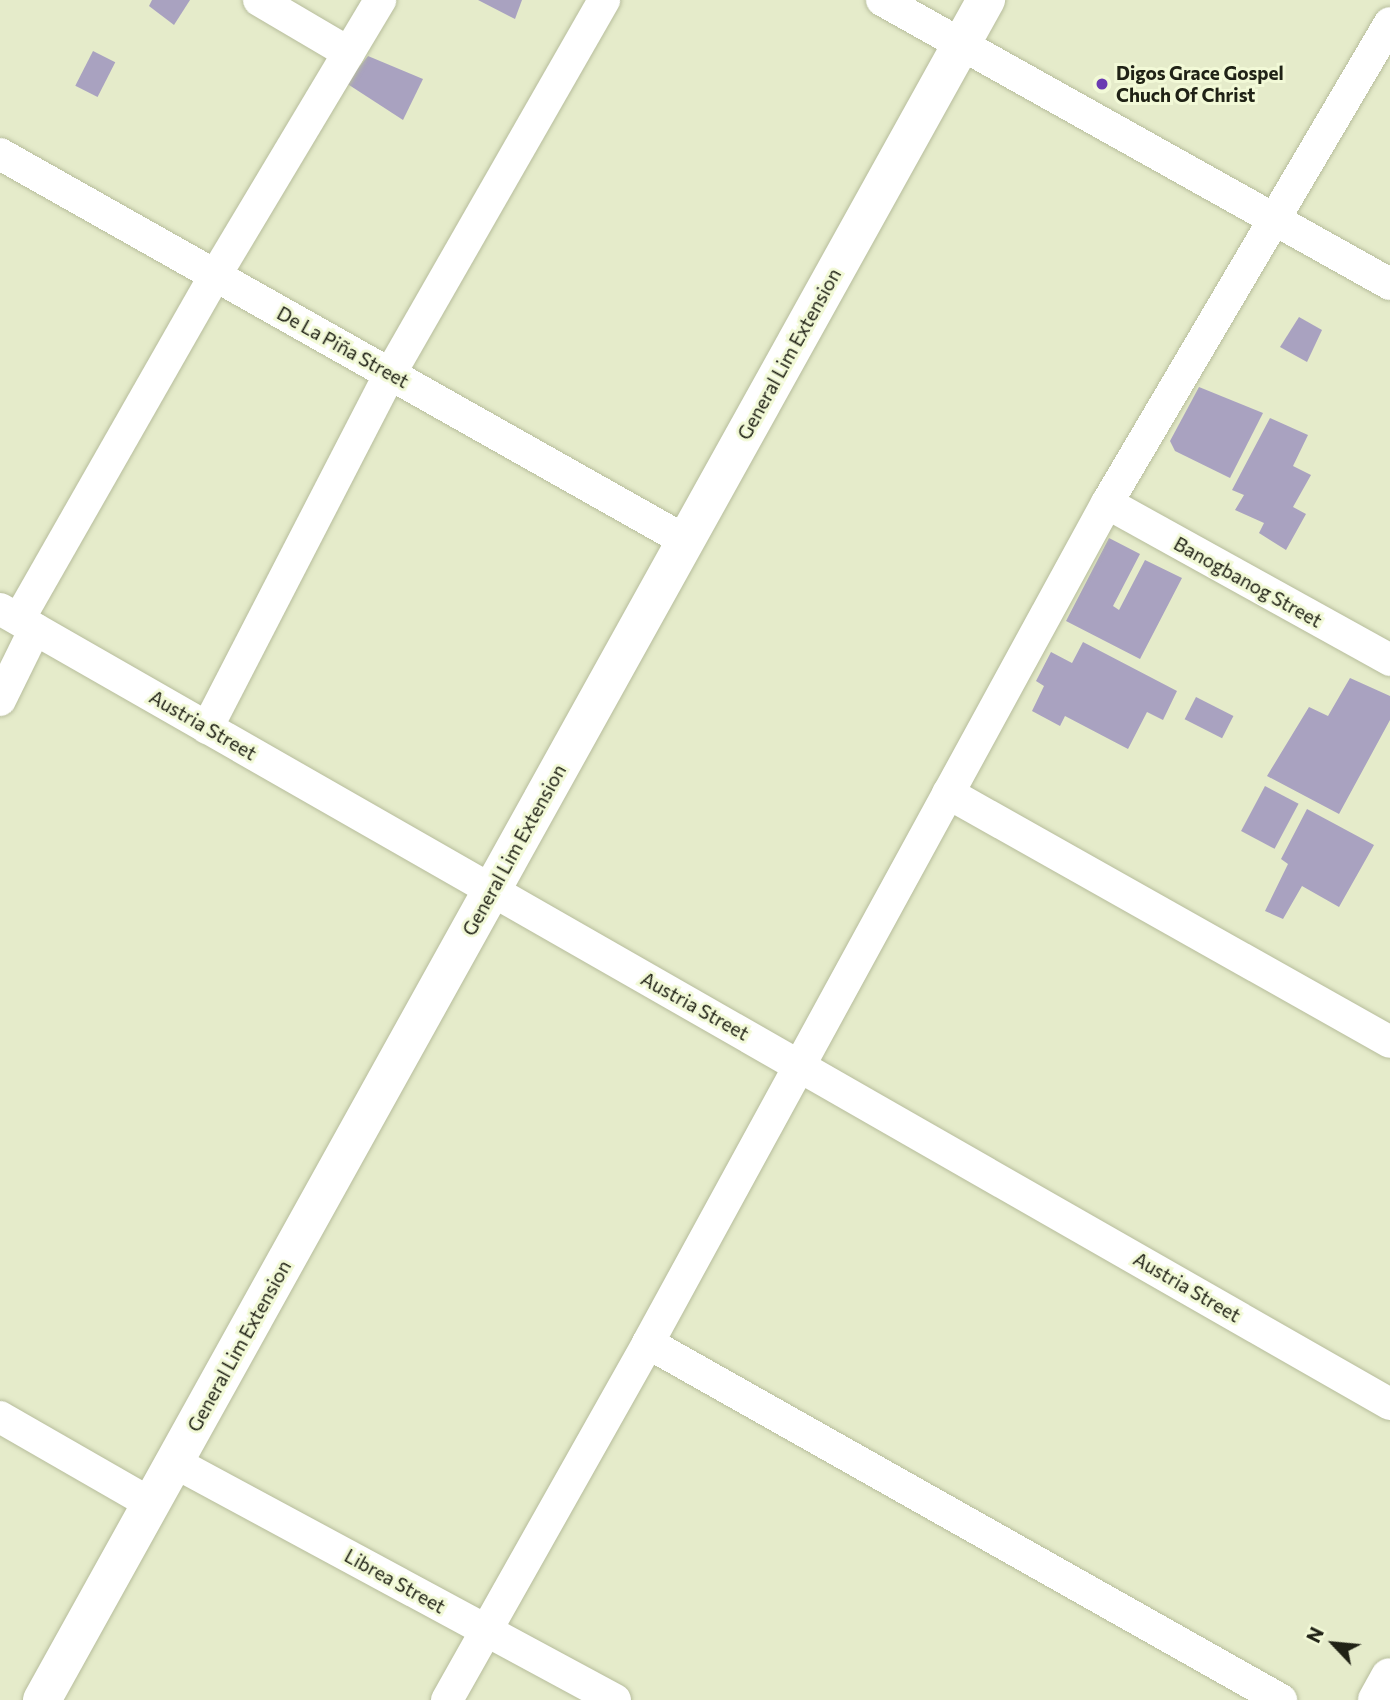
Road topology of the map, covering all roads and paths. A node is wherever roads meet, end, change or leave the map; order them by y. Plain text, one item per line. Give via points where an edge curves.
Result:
1 (259, 0) edge
2 (380, 0) edge
3 (604, 0) edge
4 (882, 0) edge
5 (986, 0) edge
6 (1390, 23) edge
7 (961, 46) junction
8 (349, 53) junction
9 (0, 154) edge
10 (1273, 217) junction
11 (215, 276) junction
12 (1390, 284) edge
13 (390, 374) junction
14 (1107, 503) junction
15 (686, 541) junction
16 (18, 619) edge
17 (1390, 660) edge
18 (0, 700) edge
19 (207, 727) junction
20 (948, 793) junction
21 (491, 892) junction
22 (1390, 1042) edge
23 (800, 1064) junction
24 (648, 1343) junction
25 (1390, 1404) edge
26 (0, 1417) edge
27 (174, 1462) junction
28 (151, 1504) junction
29 (486, 1631) junction
30 (1390, 1677) edge
31 (42, 1700) edge
32 (447, 1700) edge
33 (615, 1700) edge
34 (1281, 1700) edge
35 (1377, 1700) edge

1 - 8 street
2 - 8 street
3 - 13 street
4 - 7 street
5 - 7 street, General Lim Extension
6 - 10 street
7 - 10 street
7 - 15 street, General Lim Extension
8 - 11 street
9 - 11 street, De La Piña Street
10 - 12 street
10 - 14 street
11 - 13 street, De La Piña Street
11 - 16 street
13 - 15 street, De La Piña Street
13 - 19 street
14 - 17 street, Banogbanog Street
14 - 20 street
15 - 21 street, General Lim Extension
16 - 18 street
16 - 19 street, Austria Street
19 - 21 street, Austria Street
20 - 22 street
20 - 23 street
21 - 23 street, Austria Street
21 - 27 street, General Lim Extension
23 - 24 street
23 - 25 street, Austria Street
24 - 29 street
24 - 34 street
26 - 28 street
27 - 28 street, General Lim Extension
27 - 29 street, Librea Street
28 - 31 street, General Lim Extension
29 - 32 street
29 - 33 street, Librea Street
30 - 35 street

